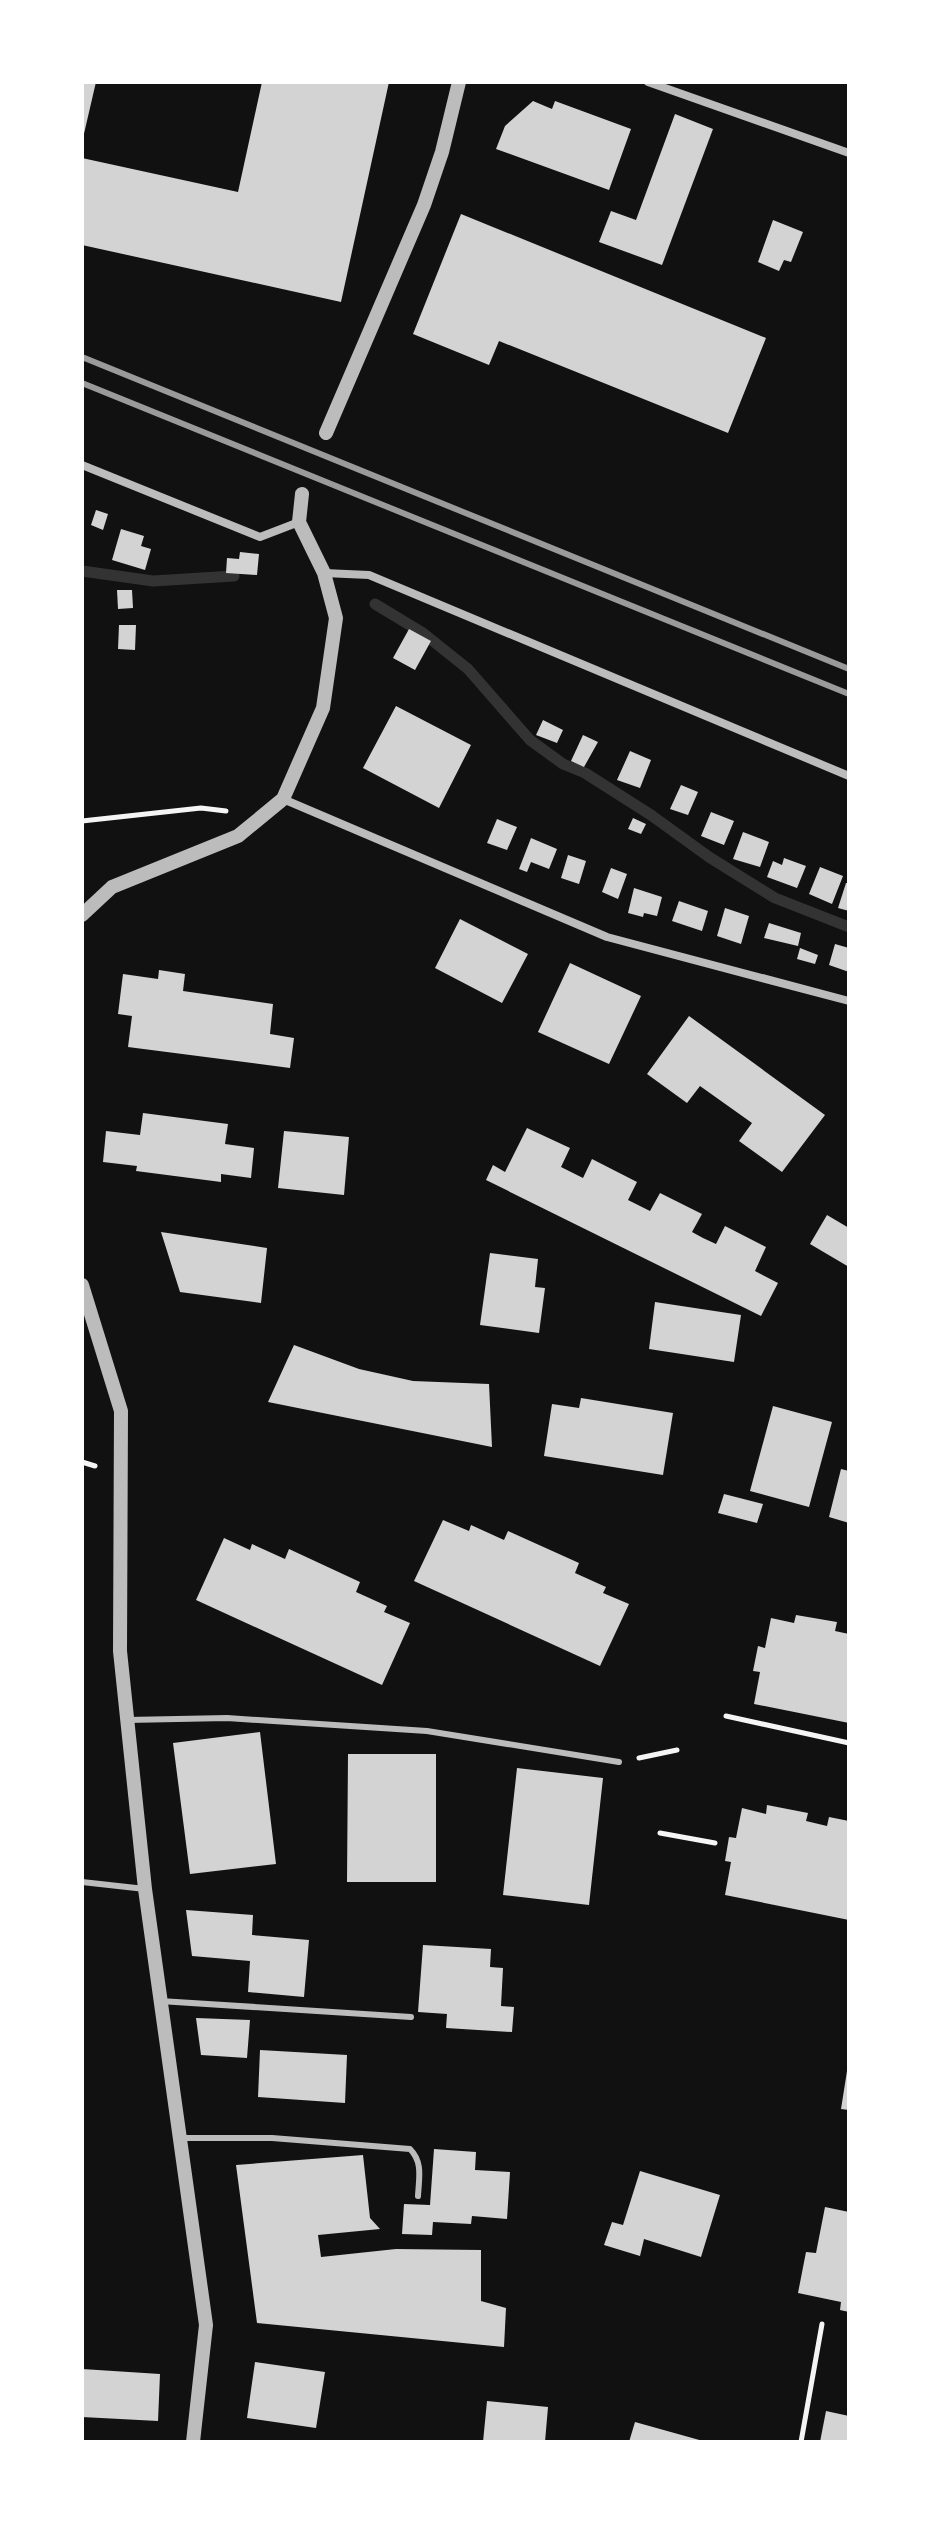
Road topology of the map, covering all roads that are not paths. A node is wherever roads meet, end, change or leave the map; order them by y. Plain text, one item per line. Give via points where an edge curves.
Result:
1 (459, 82) edge
2 (648, 82) edge
3 (849, 153) edge
4 (326, 433) dead end
5 (82, 465) edge
6 (302, 494) dead end
7 (299, 522) junction
8 (324, 573) junction
9 (849, 776) edge
10 (283, 799) junction
11 (82, 915) edge
12 (849, 1001) edge
13 (82, 1285) edge
14 (127, 1720) junction
15 (619, 1762) road end
16 (82, 1882) edge
17 (145, 1889) junction
18 (160, 2001) junction
19 (411, 2017) dead end
20 (179, 2138) junction
21 (418, 2196) dead end
22 (193, 2442) edge

1 - 4 street via 424,205
2 - 3 street
5 - 7 street via 260,537
6 - 7 street
7 - 8 street
8 - 9 street via 369,575
8 - 10 street via 336,618 323,708
10 - 11 street via 238,836 112,887
10 - 12 street via 607,937
13 - 14 street via 121,1411 120,1651
14 - 15 lane via 227,1718 427,1731
14 - 17 street
16 - 17 lane
17 - 18 street
18 - 19 lane
18 - 20 street
20 - 21 lane via 403,2147 418,2159
20 - 22 street via 206,2325

